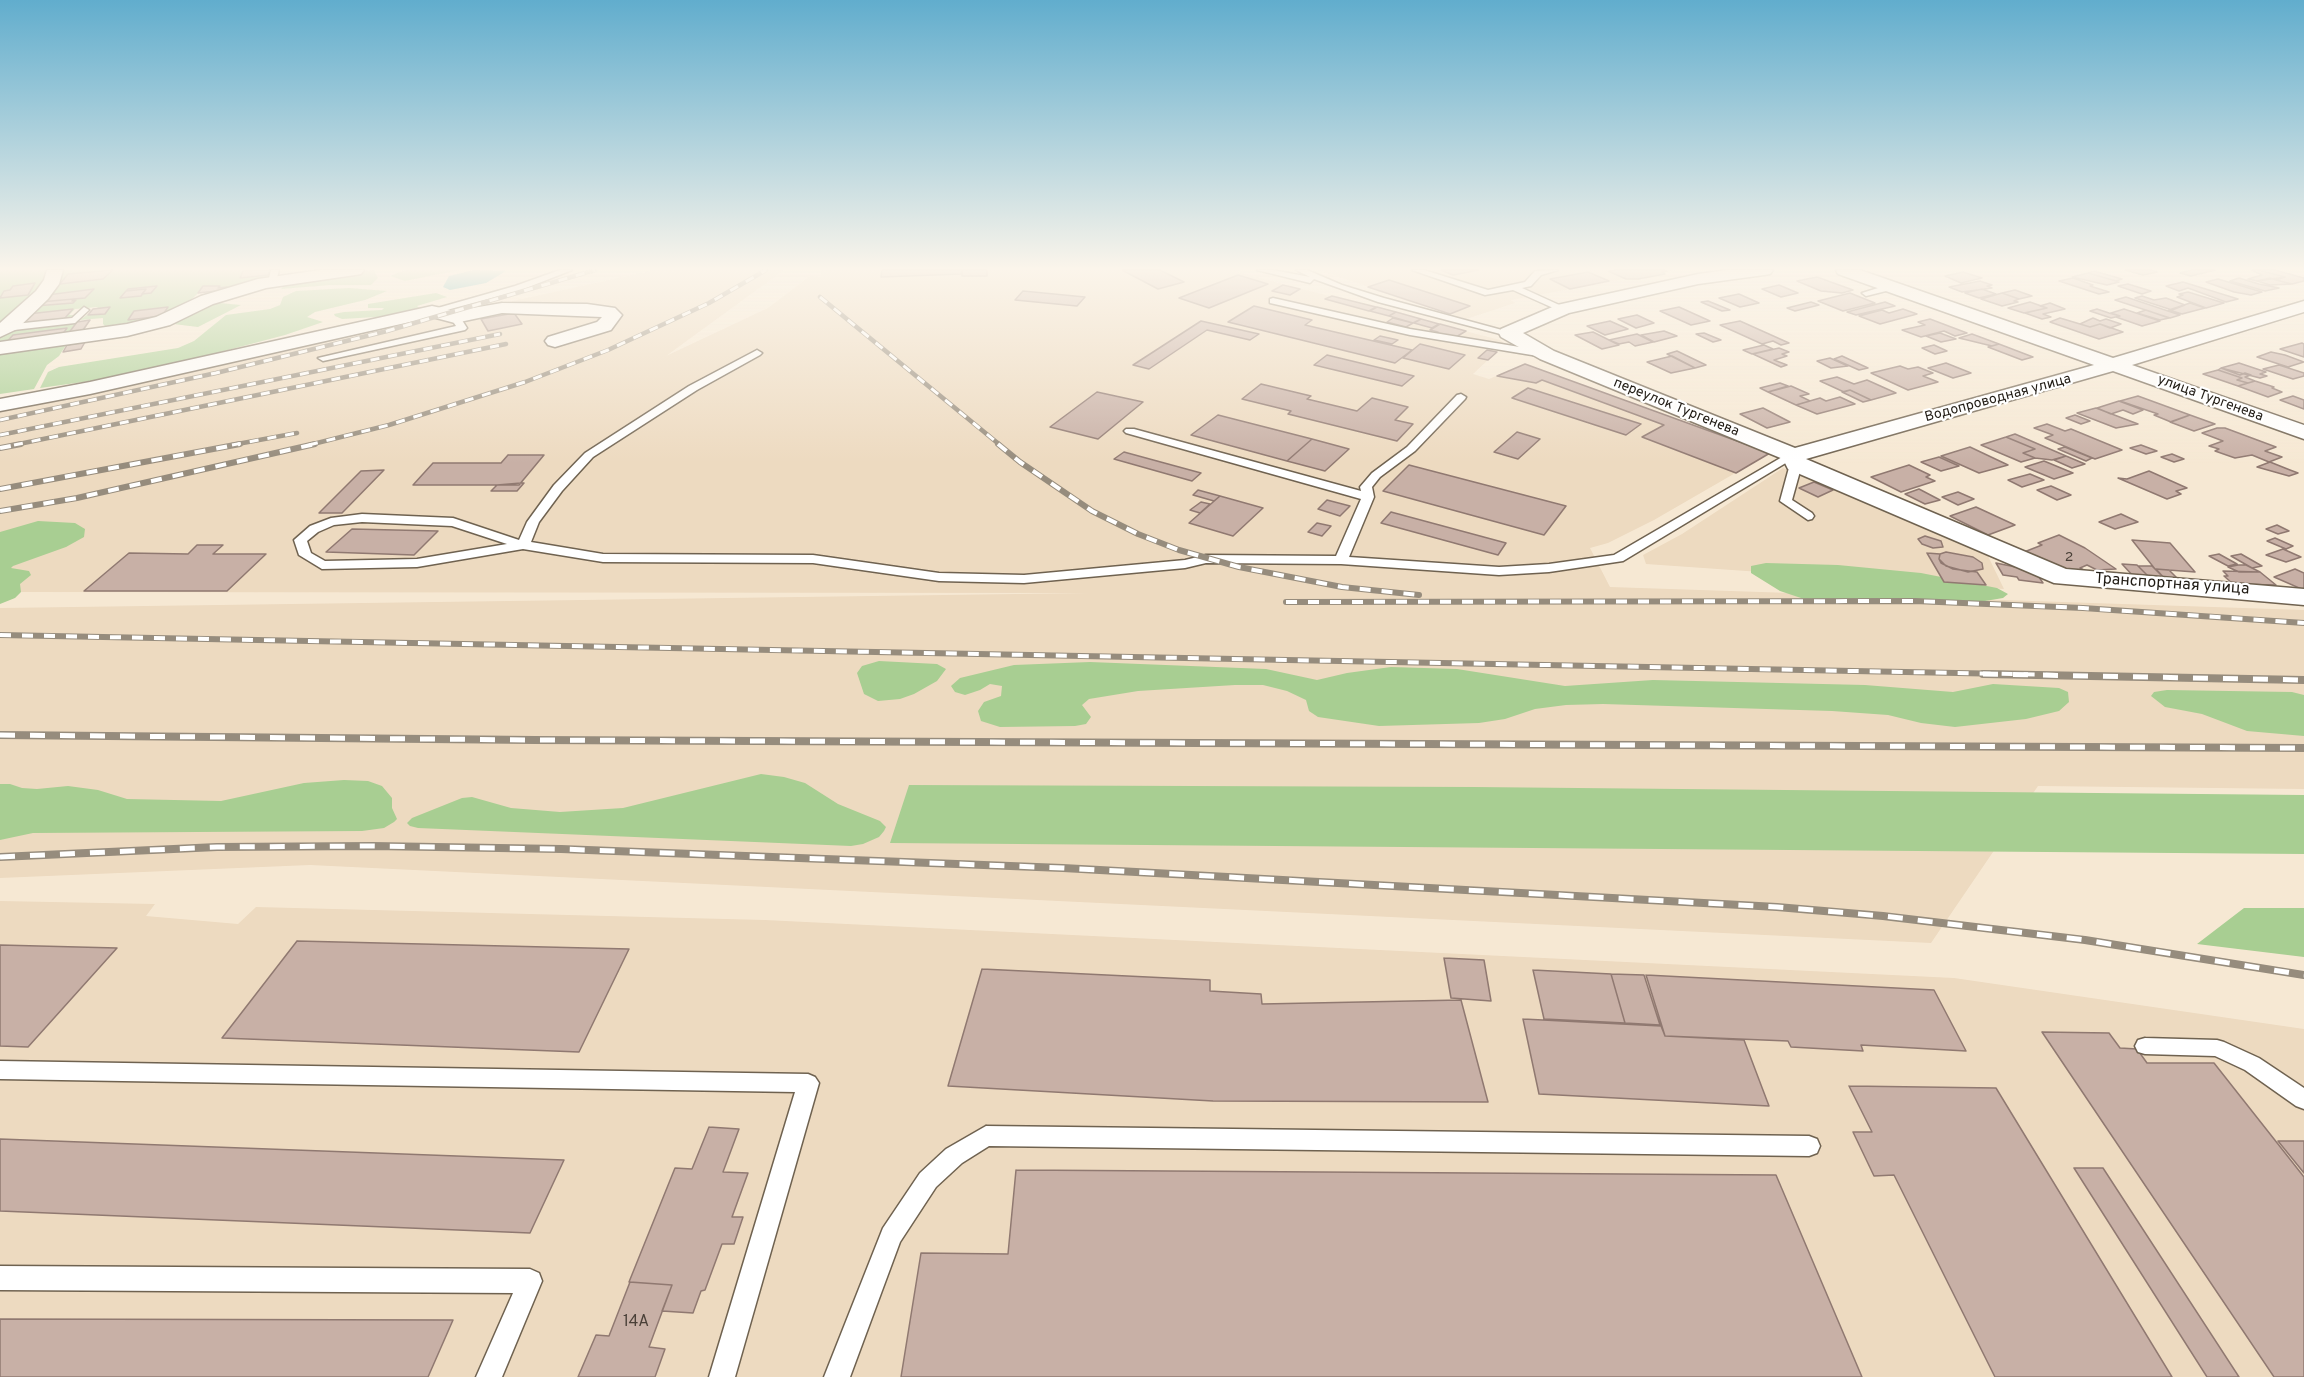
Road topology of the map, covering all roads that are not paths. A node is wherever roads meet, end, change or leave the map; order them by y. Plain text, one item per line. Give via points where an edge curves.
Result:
1 (101, 334) edge
2 (329, 334) edge
3 (433, 334) edge
4 (577, 334) edge
5 (1423, 334) edge
6 (1510, 334) edge
7 (2029, 334) edge
8 (2211, 334) edge
9 (555, 341) dead end
10 (0, 348) edge
11 (757, 353) dead end
12 (1547, 355) junction
13 (323, 358) dead end
14 (2114, 364) junction
15 (1461, 397) dead end
16 (0, 405) edge
17 (1130, 431) dead end
18 (2304, 432) edge
19 (1795, 460) junction
20 (1368, 497) junction
21 (1808, 516) dead end
22 (523, 544) junction
23 (1341, 560) junction
24 (2040, 569) joint
25 (2304, 597) edge
26 (2145, 1046) dead end
27 (0, 1070) edge
28 (2304, 1100) edge
29 (1809, 1146) dead end
30 (0, 1278) edge
31 (489, 1377) edge
32 (722, 1377) edge
33 (837, 1377) edge

1 - 10 street
2 - 16 street
3 - 13 lane
4 - 9 street
5 - 12 lane
6 - 12 street, переулок Тургенева
7 - 14 street, улица Тургенева
8 - 14 street, Водопроводная улица
11 - 22 lane via 693,388 589,455 558,488 533,522
12 - 19 street, переулок Тургенева
14 - 18 street, улица Тургенева
14 - 19 street, Водопроводная улица
15 - 20 lane via 1411,448 1377,475 1366,487
17 - 20 lane
19 - 21 lane via 1786,501
19 - 23 lane via 1618,558 1499,571
19 - 24 street, переулок Тургенева
20 - 23 lane
22 - 22 lane via 417,563 322,565 305,555 300,540 331,522 362,518 453,522
22 - 23 lane via 603,558 813,559 939,577 1024,579 1206,559
24 - 25 street, Транспортная улица via 2063,577
26 - 28 lane via 2217,1048 2252,1064
27 - 32 lane via 808,1083
29 - 33 lane via 986,1136 954,1156 928,1180 891,1236
30 - 31 lane via 530,1281

